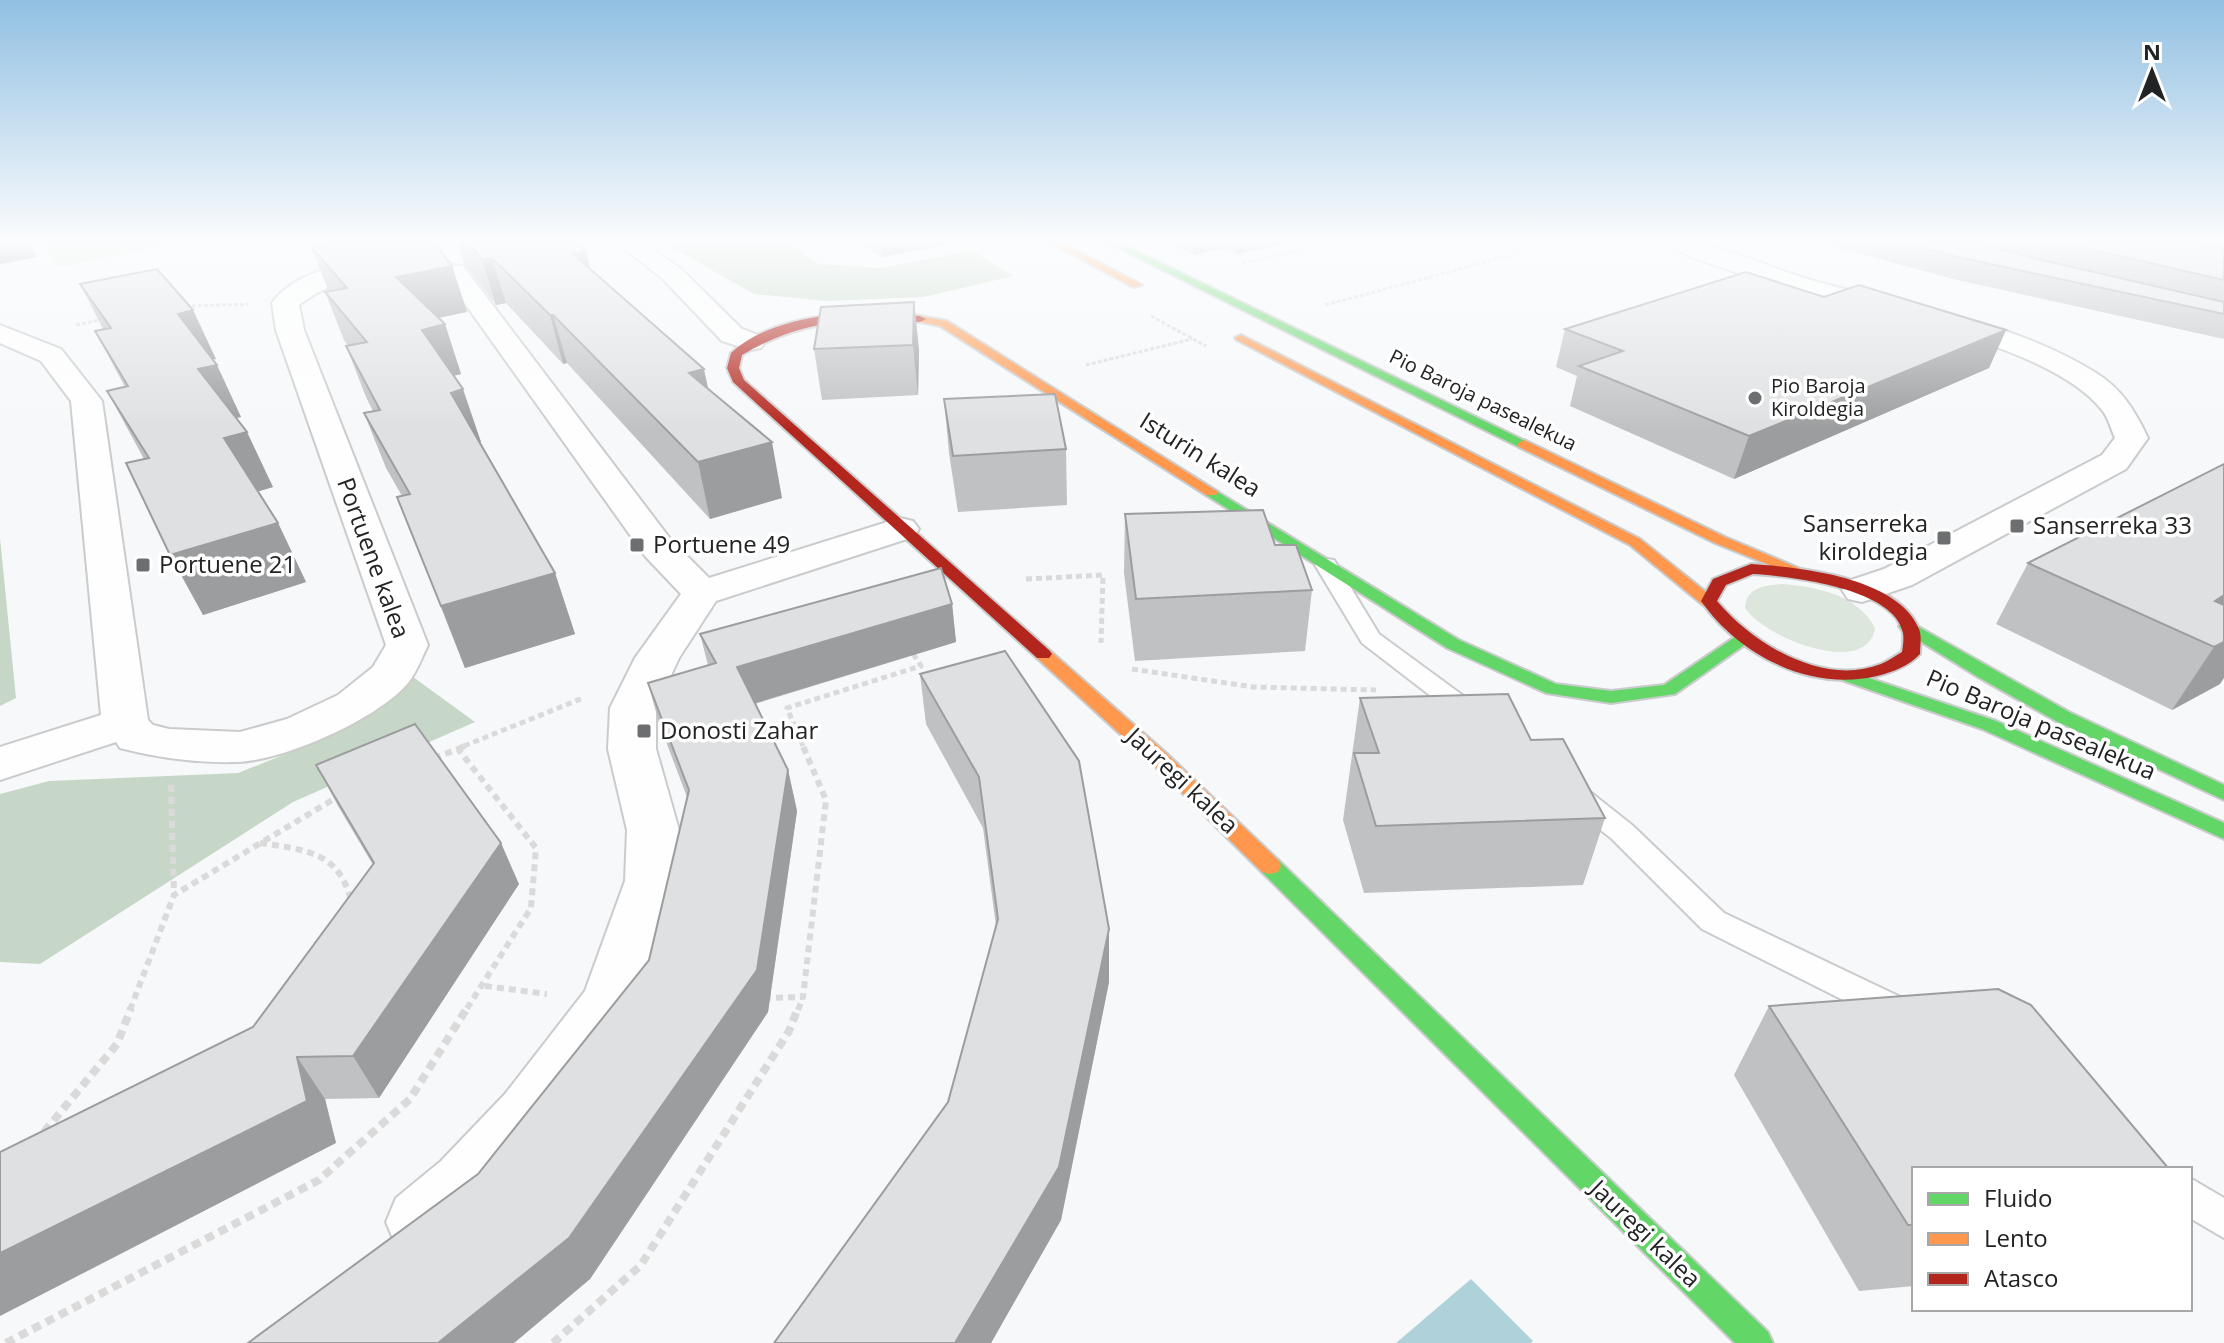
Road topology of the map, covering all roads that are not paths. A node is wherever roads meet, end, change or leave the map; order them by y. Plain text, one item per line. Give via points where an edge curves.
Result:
1 (285, 305) edge
2 (479, 305) edge
3 (702, 305) edge
4 (1239, 305) edge
5 (1878, 305) edge
6 (1225, 330) dead end
7 (6, 336) edge
8 (751, 342) junction
9 (900, 529) junction
10 (1325, 563) junction
11 (1795, 570) junction
12 (1862, 590) junction
13 (702, 593) junction
14 (1709, 601) junction
15 (1908, 626) junction
16 (1741, 641) junction
17 (1835, 672) junction
18 (125, 723) junction
19 (1491, 729) edge
20 (0, 764) edge
21 (1562, 785) edge
22 (2224, 793) edge
23 (2224, 832) edge
24 (1922, 1024) edge
25 (2192, 1197) edge
26 (2224, 1220) edge
27 (376, 1257) edge
28 (1757, 1343) edge

1 - 18 street, Portuene kalea via 290,330 407,645 391,675 354,705 303,730 240,747 169,744 137,737
2 - 13 street, Portuene kalea via 658,548
3 - 8 street via 732,335
4 - 11 main road, Pio Baroja pasealekua via 1720,540
5 - 12 street via 2055,361 2107,393 2129,421 2132,438 2114,462 1898,577
6 - 14 main road, Pio Baroja pasealekua via 1635,542
7 - 18 street via 51,355 86,401
8 - 9 main road, Jauregi kalea via 737,353 733,368 739,382
8 - 10 main road, Isturin kalea via 790,326 838,317 943,323
9 - 13 street
9 - 28 main road, Jauregi kalea via 1160,759
10 - 16 main road, Isturin kalea via 1453,644 1552,689 1611,697 1669,690
10 - 19 lane via 1370,638
11 - 12 main road, Pio Baroja pasealekua
11 - 14 main road, Pio Baroja pasealekua via 1733,573 1711,589
12 - 15 main road, Pio Baroja pasealekua
13 - 27 street via 657,658 633,708 632,749 653,830 652,881 611,1002 528,1115 465,1184
14 - 16 main road, Pio Baroja pasealekua via 1719,621
15 - 17 main road, Pio Baroja pasealekua via 1914,640 1902,663 1862,674
15 - 22 main road, Pio Baroja pasealekua via 2005,691
16 - 17 main road, Pio Baroja pasealekua via 1769,656
17 - 23 main road, Pio Baroja pasealekua via 1989,725
18 - 20 street
21 - 24 lane via 1622,832 1713,921
25 - 26 lane

